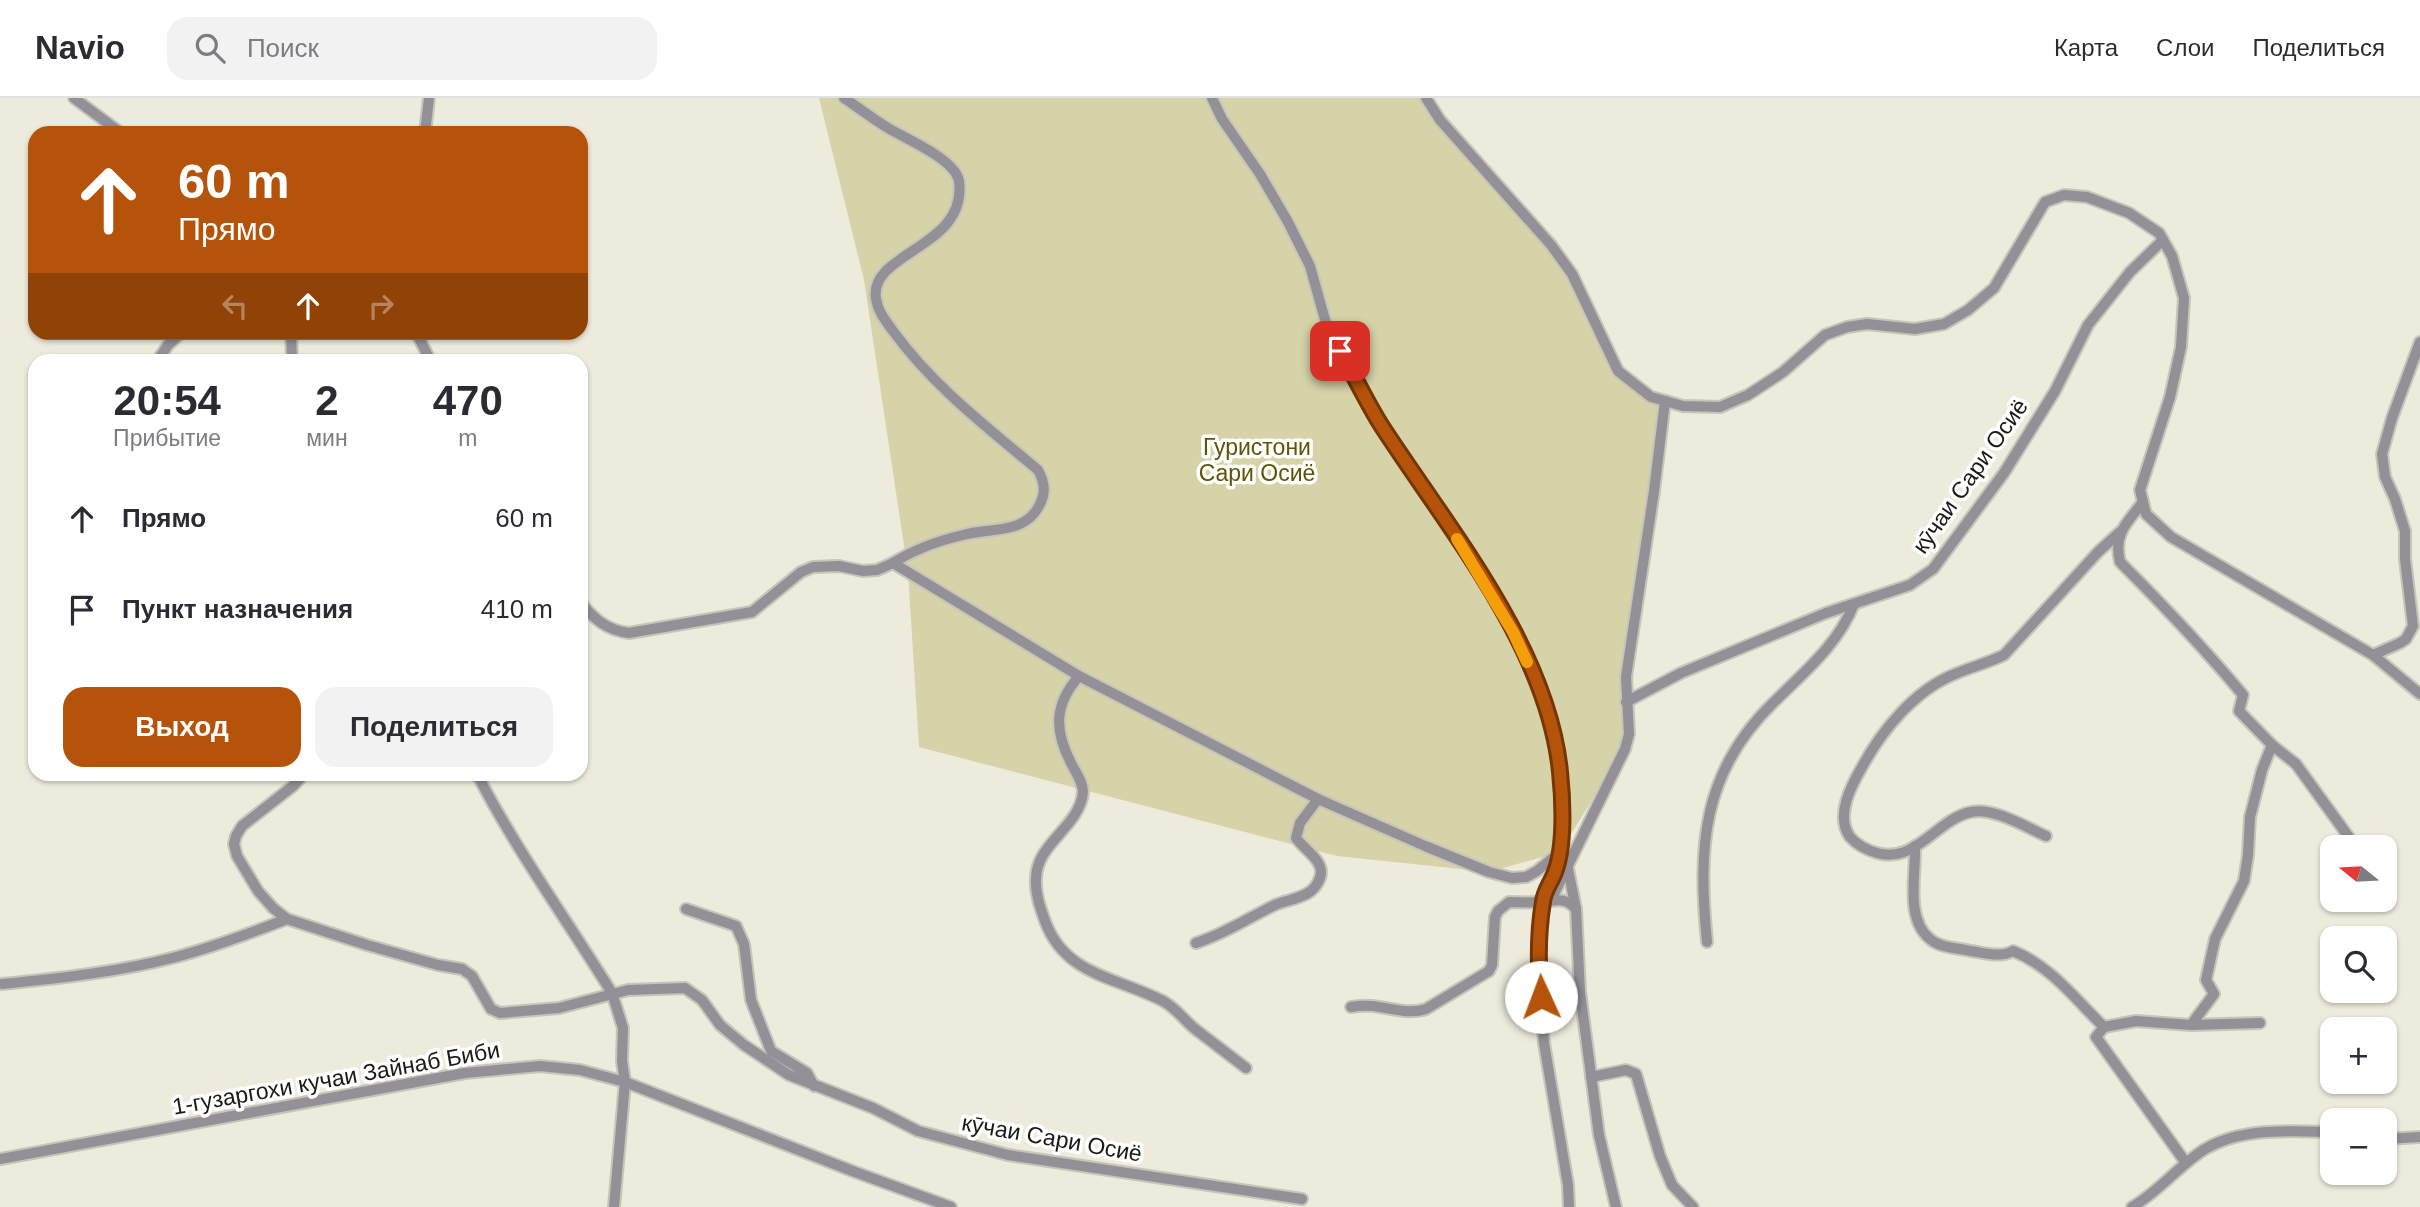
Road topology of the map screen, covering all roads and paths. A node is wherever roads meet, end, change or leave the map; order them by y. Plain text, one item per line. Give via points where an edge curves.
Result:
1 (74, 98) edge
2 (429, 98) edge
3 (844, 98) edge
4 (1212, 98) edge
5 (1426, 98) edge
6 (112, 126) edge
7 (426, 126) edge
8 (2163, 240) junction
9 (173, 340) edge
10 (2420, 342) edge
11 (162, 354) edge
12 (1665, 401) junction
13 (2143, 502) junction
14 (2120, 532) junction
15 (893, 563) junction
16 (1854, 604) junction
17 (588, 610) edge
18 (2416, 627) edge
19 (2373, 655) junction
20 (1079, 676) junction
21 (2420, 694) edge
22 (1626, 702) junction
23 (2272, 745) junction
24 (297, 781) edge
25 (481, 781) edge
26 (1318, 799) junction
27 (2347, 835) edge
28 (2046, 836) dead end
29 (1915, 846) junction
30 (1560, 852) junction
31 (1568, 869) junction
32 (1547, 900) junction
33 (686, 909) dead end
34 (1576, 909) junction
35 (287, 919) junction
36 (1707, 942) dead end
37 (1196, 943) dead end
38 (2, 985) dead end
39 (612, 993) junction
40 (1351, 1007) dead end
41 (2260, 1023) dead end
42 (2191, 1025) junction
43 (2104, 1027) junction
44 (1246, 1068) dead end
45 (1591, 1077) junction
46 (625, 1082) junction
47 (814, 1086) junction
48 (2320, 1132) edge
49 (2420, 1137) edge
50 (2397, 1138) edge
51 (0, 1159) edge
52 (2186, 1163) junction
53 (1302, 1199) dead end
54 (614, 1207) edge
55 (951, 1207) edge
56 (1569, 1207) edge
57 (1616, 1207) edge
58 (1693, 1207) edge
59 (2132, 1207) edge

1 - 6 street
2 - 7 street
3 - 15 street via 946,162 958,181 947,225 887,269 878,282 880,314 932,379 1038,470 1045,483 1043,499 1024,524 933,542
4 - 30 street via 1288,222 1310,266 1327,327 1373,411 1478,570 1537,682 1560,772
5 - 12 street via 1573,274 1618,371 1651,397
8 - 12 street via 2129,214 2087,197 2064,195 2045,202 1994,288 1944,324 1916,329 1867,324 1847,327 1825,335 1783,372 1720,407
8 - 13 street via 2184,298 2181,346 2140,489
8 - 16 street, кӯчаи Сари Осиё via 2130,272 2088,325 2055,391 2004,473 1933,569 1910,585
9 - 11 street
10 - 18 street via 2382,454 2385,477 2405,531
12 - 22 street
13 - 14 street
13 - 19 street via 2146,514 2171,537
14 - 23 street via 2120,562 2243,695 2239,711
14 - 29 street via 2004,654 1930,688 1897,717 1870,755 1845,807 1849,836 1865,850 1884,855
15 - 17 street via 863,571 813,567 752,611 629,633 602,625
15 - 20 street
16 - 22 street, кӯчаи Сари Осиё via 1681,673
16 - 36 street via 1829,646 1736,746 1713,799 1705,835 1702,885
18 - 19 street via 2400,643
19 - 21 street
20 - 26 street
20 - 44 street via 1062,704 1059,732 1083,794 1074,816 1038,864 1036,879 1038,901 1050,933 1078,965 1163,1002
22 - 31 street via 1629,734 1625,749
23 - 27 street via 2295,764
23 - 42 street via 2250,817 2244,881 2215,939 2206,980 2214,993
24 - 35 street via 242,826 234,844 258,891
25 - 39 street
26 - 30 street via 1512,878 1527,877
26 - 37 street via 1300,823 1296,838 1318,861 1321,871 1311,891 1220,936
28 - 29 street via 1998,814 1972,811
29 - 43 street via 1913,909 1930,939 1944,946 1991,954 2013,951 2028,957
30 - 32 street
31 - 32 street
31 - 34 street
32 - 34 street via 1564,900
32 - 40 street via 1503,906 1495,917 1489,971 1426,1009
32 - 56 street via 1539,975 1544,1042
33 - 47 street via 736,926 744,944 751,1000 771,1051 807,1073
34 - 45 street
35 - 38 street via 176,957 105,972
35 - 39 street, кӯчаи Сари Осиё via 462,969 487,1005 500,1013 559,1008
39 - 46 street via 623,1028
39 - 47 street, кӯчаи Сари Осиё via 685,988 744,1045
41 - 42 street
42 - 43 street via 2136,1021
43 - 52 street via 2096,1037
45 - 57 street
45 - 58 street via 1626,1070 1636,1074 1672,1185
46 - 51 street, 1-гузаргохи кучаи Зайнаб Биби via 580,1069 540,1066 465,1073
46 - 54 street
46 - 55 street, 1-гузаргохи кучаи Зайнаб Биби
47 - 53 street, кӯчаи Сари Осиё via 918,1131 1008,1156
48 - 52 street via 2247,1134 2206,1148
49 - 50 street
52 - 59 street via 2160,1189

